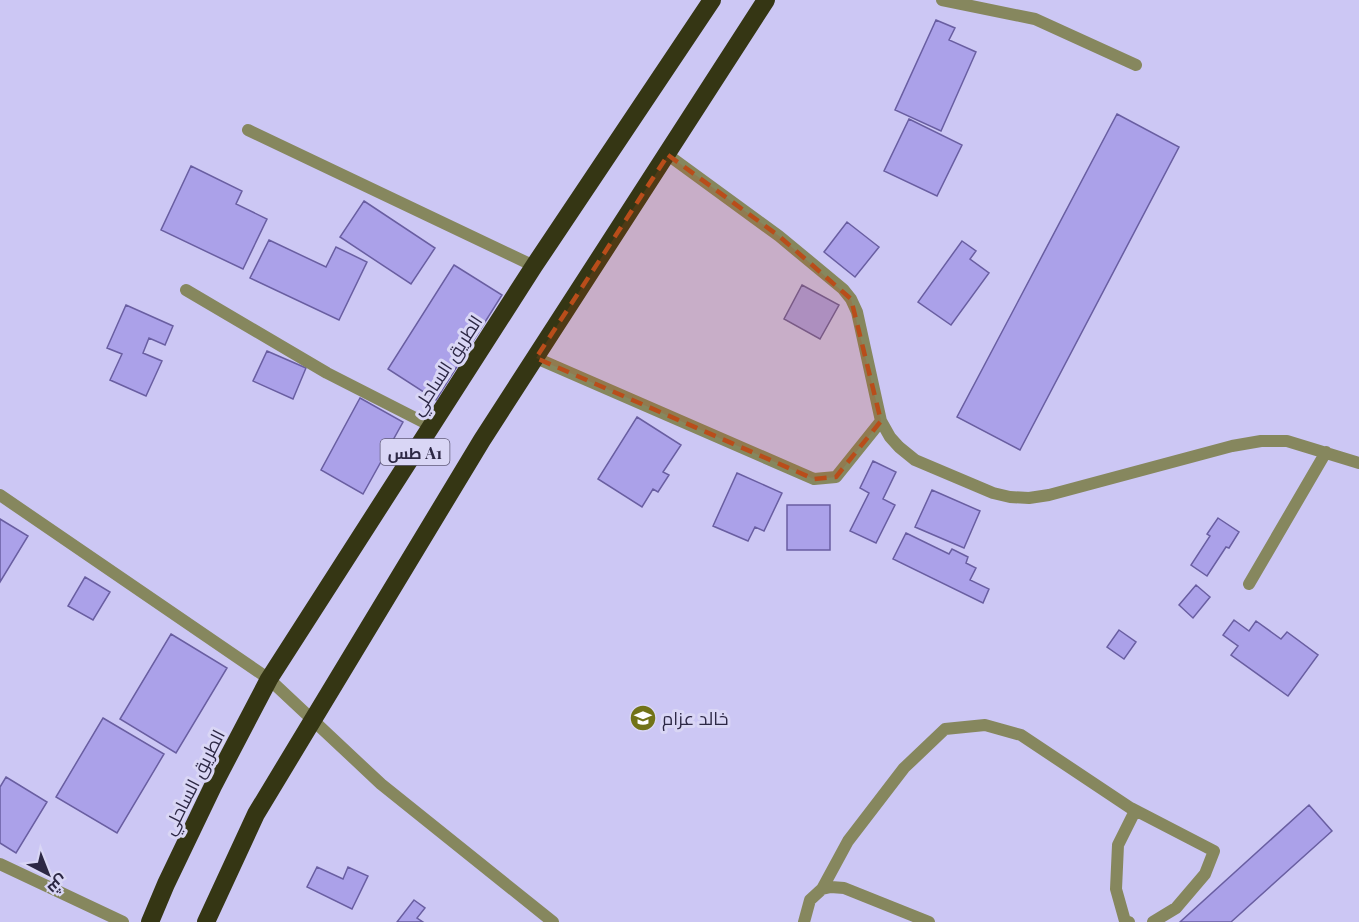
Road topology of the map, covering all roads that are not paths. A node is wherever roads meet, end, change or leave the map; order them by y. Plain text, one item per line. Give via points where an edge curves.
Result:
1 (712, 0) edge
2 (942, 0) edge
3 (760, 2) edge
4 (1136, 65) dead end
5 (248, 130) dead end
6 (668, 155) junction
7 (534, 266) junction
8 (186, 290) dead end
9 (536, 358) junction
10 (881, 421) junction
11 (431, 426) junction
12 (1326, 452) junction
13 (1359, 464) edge
14 (0, 495) edge
15 (1249, 584) dead end
16 (268, 679) junction
17 (313, 719) junction
18 (1127, 806) junction
19 (0, 864) edge
20 (822, 890) junction
21 (123, 922) edge
22 (150, 922) edge
23 (206, 922) edge
24 (553, 922) edge
25 (804, 922) edge
26 (929, 922) edge
27 (1129, 922) edge
28 (1153, 922) edge

1 - 7 highway, الطريق الساحلي / طس A1
2 - 4 street via 1035,19
3 - 6 highway, طس A1
5 - 7 street
6 - 9 highway, طس A1
6 - 10 street via 779,236 851,298
7 - 11 highway, الطريق الساحلي / طس A1
8 - 11 street via 327,373
9 - 10 street via 814,479 836,477
9 - 17 highway, طس A1
10 - 12 street via 890,437 915,460 1010,497 1049,495 1261,441 1287,441
11 - 16 highway, الطريق الساحلي / طس A1
12 - 13 street
12 - 15 street
14 - 16 street
16 - 17 street
16 - 22 highway, الطريق الساحلي / طس A1
17 - 23 highway, طس A1 via 256,814
17 - 24 street via 381,784
18 - 20 street via 1020,735 985,725 945,729 904,768 848,841
18 - 27 street via 1135,811 1118,845 1116,889 1125,921
18 - 28 street via 1214,851 1205,874 1176,908
19 - 21 street
20 - 25 street via 810,900
20 - 26 street via 844,888

